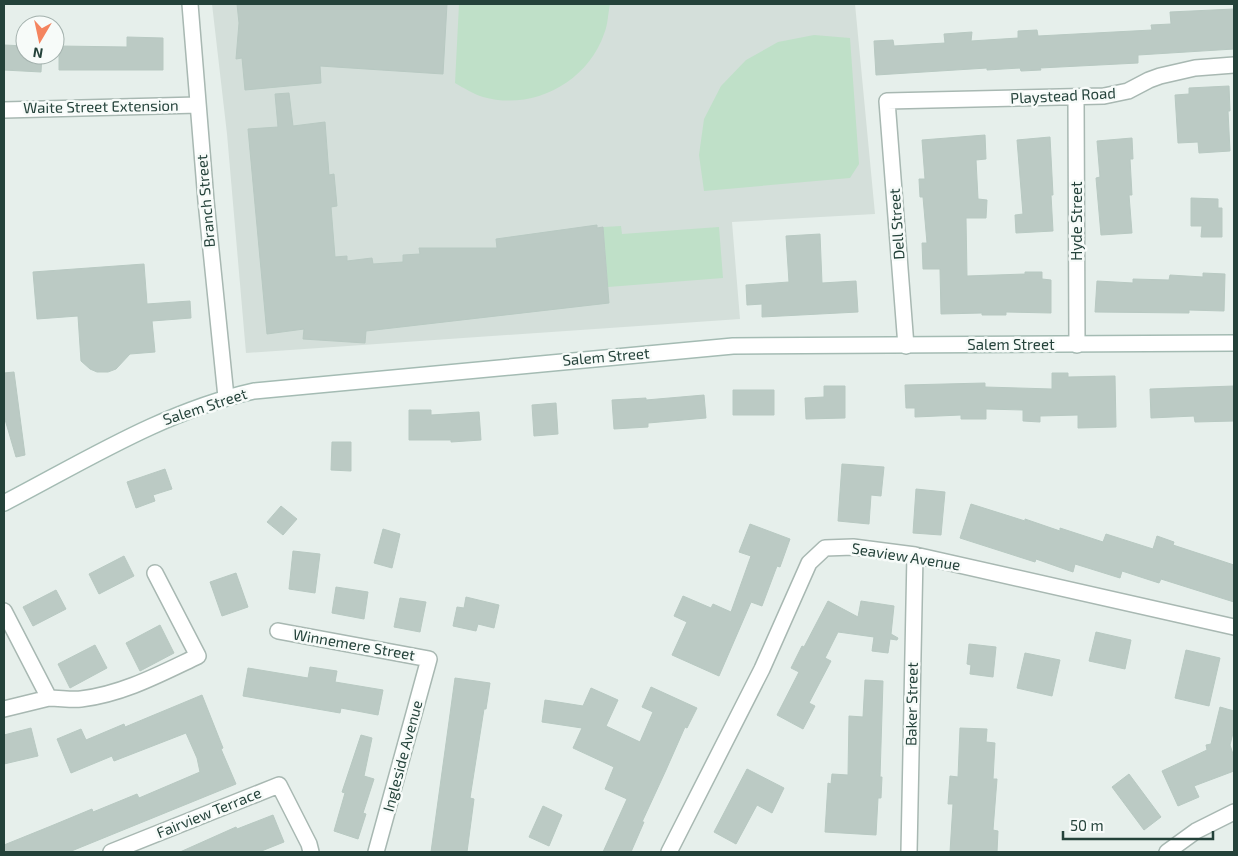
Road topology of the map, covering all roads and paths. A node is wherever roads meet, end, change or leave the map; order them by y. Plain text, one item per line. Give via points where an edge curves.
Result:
1 (190, 4) edge
2 (1234, 65) edge
3 (1076, 98) junction
4 (887, 101) joint
5 (198, 105) junction
6 (4, 110) edge
7 (1234, 343) edge
8 (1077, 345) junction
9 (906, 346) junction
10 (226, 398) junction
11 (4, 503) edge
12 (915, 555) junction
13 (155, 573) dead end
14 (4, 611) edge
15 (1234, 627) edge
16 (278, 631) dead end
17 (429, 659) joint
18 (50, 698) junction
19 (4, 709) edge
20 (1234, 812) edge
21 (111, 852) edge
22 (311, 852) edge
23 (376, 852) edge
24 (669, 852) edge
25 (909, 852) edge
26 (1167, 852) edge

1 - 5 street, Branch Street
2 - 3 street, Playstead Road via 1196,68 1160,76 1116,95
3 - 4 street, Playstead Road
3 - 8 street, Hyde Street
4 - 9 street, Dell Street
5 - 6 street, Waite Street Extension
5 - 10 street, Branch Street
7 - 8 street, Salem Street
8 - 9 street, Salem Street
9 - 10 street, Salem Street via 733,346 307,385
10 - 11 street, Salem Street via 150,426
12 - 15 street, Seaview Avenue
12 - 24 street, Seaview Avenue via 853,547 824,548 809,563 762,670
12 - 25 street, Baker Street
13 - 18 street via 198,656 146,681 110,692 80,699
14 - 18 street
16 - 17 street, Winnemere Street
17 - 23 street, Ingleside Avenue
18 - 19 street
20 - 26 street via 1196,831
21 - 22 street, Fairview Terrace via 278,785

